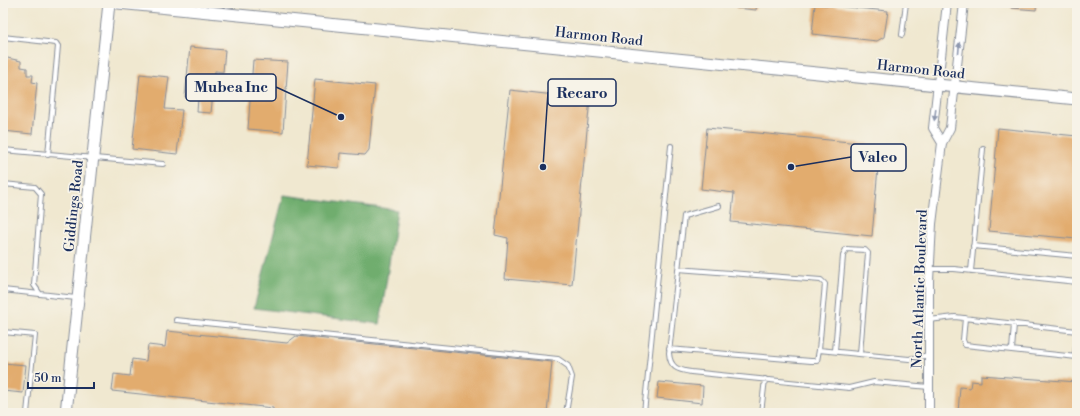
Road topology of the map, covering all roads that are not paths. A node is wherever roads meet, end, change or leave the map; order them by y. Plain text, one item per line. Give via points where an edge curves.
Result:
1 (109, 3) edge
2 (118, 3) edge
3 (906, 3) edge
4 (947, 3) edge
5 (964, 3) edge
6 (902, 35) dead end
7 (3, 37) edge
8 (939, 86) junction
9 (956, 87) junction
10 (1077, 99) edge
11 (942, 143) junction
12 (671, 146) dead end
13 (983, 149) dead end
14 (3, 150) edge
15 (48, 155) junction
16 (93, 157) junction
17 (163, 164) dead end
18 (3, 184) edge
19 (719, 206) dead end
20 (973, 246) junction
21 (1077, 256) edge
22 (678, 269) junction
23 (930, 269) junction
24 (971, 271) junction
25 (1077, 282) edge
26 (3, 290) edge
27 (40, 294) junction
28 (79, 298) junction
29 (965, 318) junction
30 (176, 320) dead end
31 (930, 320) junction
32 (1014, 324) junction
33 (1077, 331) edge
34 (3, 332) edge
35 (1077, 334) edge
36 (669, 349) junction
37 (819, 350) junction
38 (1012, 350) junction
39 (835, 351) junction
40 (860, 354) junction
41 (929, 355) junction
42 (1076, 357) edge
43 (765, 379) junction
44 (929, 387) junction
45 (27, 413) edge
46 (66, 413) edge
47 (566, 413) edge
48 (644, 413) edge
49 (659, 413) edge
50 (671, 413) edge
51 (762, 413) edge
52 (929, 413) edge

1 - 16 street, Giddings Road
2 - 8 street, Harmon Road
3 - 6 lane
4 - 8 street
9 -> 5 street, North Atlantic Boulevard
7 - 15 lane via 56,43 58,46
8 - 9 street, Harmon Road
8 -> 11 street via 934,128
9 - 10 street, Harmon Road
9 - 11 street, North Atlantic Boulevard via 950,128
11 - 23 street, North Atlantic Boulevard via 932,224
12 - 48 lane
13 - 20 lane
14 - 15 lane
15 - 16 lane
16 - 17 lane
16 - 28 street, Giddings Road
18 - 27 lane via 35,187 41,194 34,285
19 - 22 lane via 684,216
20 - 21 lane
20 - 24 lane
22 - 36 lane
22 - 37 lane via 821,280 825,284
23 - 24 lane
23 - 31 street, North Atlantic Boulevard
24 - 25 lane
26 - 27 lane
27 - 28 lane
28 - 46 street, Giddings Road
29 - 31 lane
29 - 32 lane
29 - 38 lane via 965,345
30 - 47 lane via 558,359 568,366 572,377
31 - 41 street, North Atlantic Boulevard
32 - 33 lane
32 - 38 lane
34 - 45 lane via 36,335
35 - 42 lane
36 - 37 lane via 811,361 817,361
36 - 43 lane via 669,360 679,370
37 - 39 lane
38 - 42 lane
39 - 40 lane
39 - 40 lane via 843,256 846,249 865,250 868,252
40 - 41 lane via 909,359
41 - 44 street, North Atlantic Boulevard
43 - 44 lane via 849,388 874,382
43 - 51 lane
44 - 52 street, North Atlantic Boulevard
49 - 50 lane

